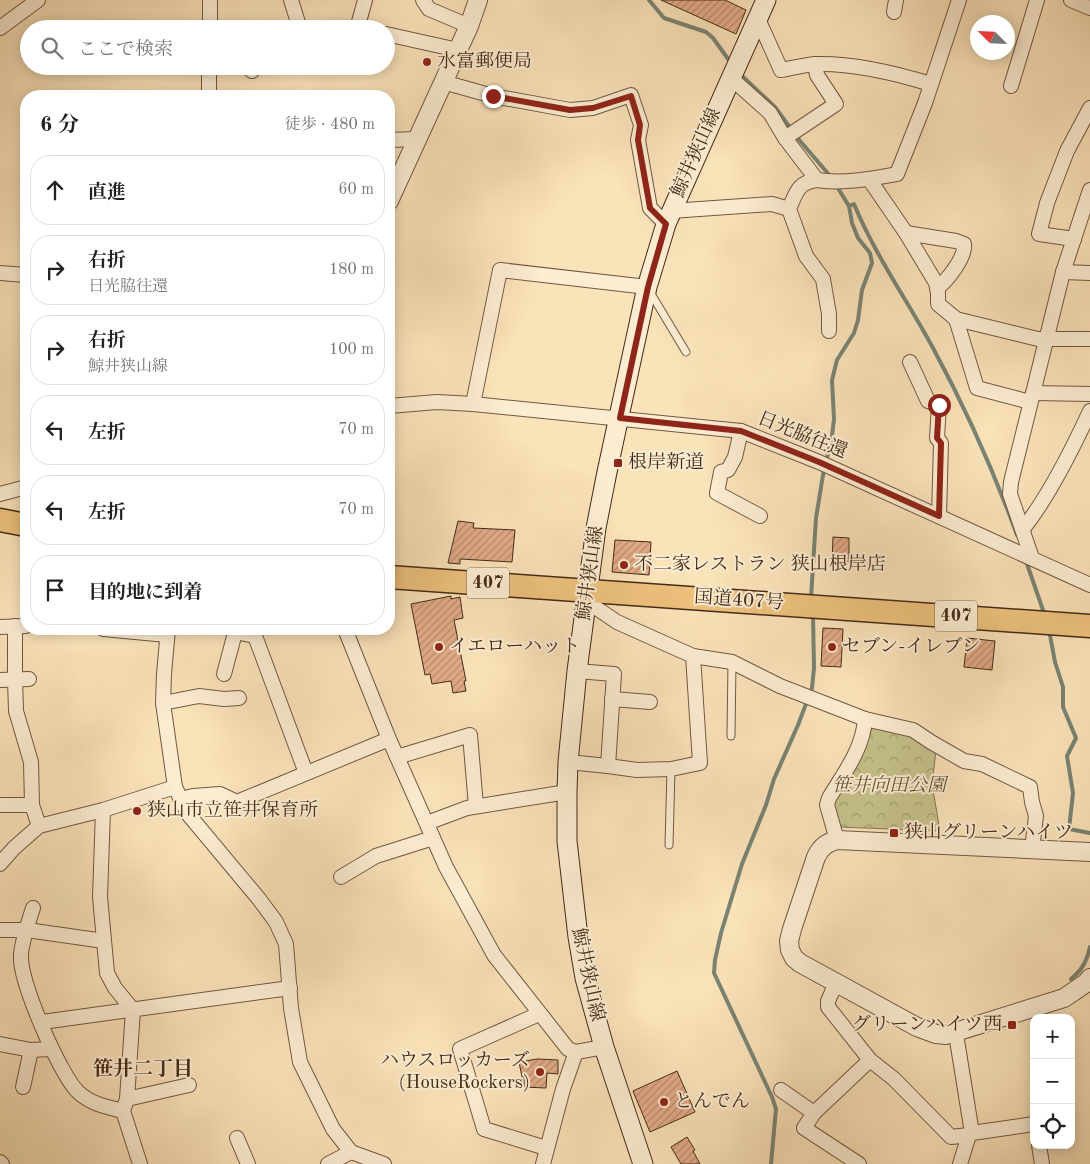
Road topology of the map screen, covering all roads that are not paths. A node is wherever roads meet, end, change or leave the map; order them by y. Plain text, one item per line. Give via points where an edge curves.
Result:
1 (38, 0) edge
2 (210, 0) edge
3 (290, 0) edge
4 (365, 0) edge
5 (423, 0) edge
6 (478, 0) edge
7 (766, 0) edge
8 (959, 0) edge
9 (1038, 0) edge
10 (1071, 0) edge
11 (1090, 8) edge
12 (758, 19) junction
13 (210, 20) edge
14 (297, 20) edge
15 (361, 20) edge
16 (469, 26) junction
17 (0, 28) edge
18 (395, 36) edge
19 (458, 50) junction
20 (816, 64) junction
21 (734, 73) junction
22 (209, 75) edge
23 (443, 82) junction
24 (931, 84) junction
25 (1011, 86) dead end
26 (209, 90) edge
27 (1090, 108) edge
28 (786, 137) junction
29 (417, 139) junction
30 (395, 140) edge
31 (869, 179) junction
32 (822, 180) junction
33 (395, 188) edge
34 (1090, 190) edge
35 (1087, 204) edge
36 (789, 208) junction
37 (668, 217) junction
38 (906, 233) junction
39 (1074, 239) junction
40 (1064, 272) junction
41 (0, 273) edge
42 (1090, 273) edge
43 (20, 275) edge
44 (648, 287) junction
45 (937, 288) junction
46 (956, 319) junction
47 (829, 331) dead end
48 (1046, 339) junction
49 (1090, 339) edge
50 (686, 352) dead end
51 (910, 362) dead end
52 (1090, 394) edge
53 (1032, 398) junction
54 (473, 404) junction
55 (395, 406) edge
56 (1090, 412) edge
57 (620, 418) junction
58 (741, 431) junction
59 (20, 489) edge
60 (0, 494) edge
61 (760, 516) dead end
62 (939, 516) junction
63 (0, 520) edge
64 (20, 523) edge
65 (1023, 529) junction
66 (1031, 557) junction
67 (395, 578) edge
68 (1090, 584) edge
69 (587, 595) junction
70 (20, 626) edge
71 (1090, 626) edge
72 (0, 627) edge
73 (20, 635) edge
74 (168, 635) edge
75 (235, 635) edge
76 (252, 635) edge
77 (347, 635) edge
78 (693, 656) junction
79 (732, 662) junction
80 (577, 671) junction
81 (224, 674) dead end
82 (15, 679) junction
83 (29, 679) dead end
84 (0, 680) edge
85 (239, 698) dead end
86 (612, 699) junction
87 (650, 702) dead end
88 (164, 703) junction
89 (865, 719) junction
90 (731, 736) dead end
91 (389, 738) junction
92 (397, 757) junction
93 (568, 762) junction
94 (608, 766) junction
95 (671, 769) junction
96 (306, 773) junction
97 (566, 792) junction
98 (178, 793) junction
99 (0, 805) edge
100 (32, 805) junction
101 (476, 806) junction
102 (103, 810) junction
103 (427, 823) junction
104 (40, 826) junction
105 (433, 838) junction
106 (837, 840) junction
107 (669, 845) dead end
108 (1032, 850) junction
109 (1090, 852) edge
110 (0, 864) edge
111 (341, 876) dead end
112 (33, 908) dead end
113 (0, 930) edge
114 (27, 930) junction
115 (104, 941) junction
116 (1090, 978) edge
117 (836, 983) junction
118 (290, 988) junction
119 (133, 1010) junction
120 (539, 1014) junction
121 (42, 1022) junction
122 (956, 1034) junction
123 (0, 1044) edge
124 (604, 1047) junction
125 (51, 1049) junction
126 (31, 1050) junction
127 (576, 1052) junction
128 (870, 1060) junction
129 (189, 1085) dead end
130 (23, 1086) dead end
131 (781, 1090) dead end
132 (125, 1105) junction
133 (814, 1113) junction
134 (1030, 1125) edge
135 (971, 1134) junction
136 (238, 1138) dead end
137 (546, 1148) junction
138 (1040, 1149) edge
139 (351, 1152) junction
140 (140, 1164) edge
141 (248, 1164) edge
142 (328, 1164) edge
143 (384, 1164) edge
144 (543, 1164) edge
145 (645, 1164) edge
146 (859, 1164) edge
147 (960, 1164) edge
148 (1042, 1164) edge

1 - 17 street
2 - 13 street
3 - 14 street
4 - 15 street
5 - 16 street via 429,10
6 - 16 street
7 - 12 main road, 鯨井狭山線
8 - 24 street
9 - 25 street
10 - 11 street
12 - 20 street via 781,70
12 - 21 main road, 鯨井狭山線
16 - 19 street
18 - 19 street
19 - 23 street
20 - 24 street via 901,75
20 - 28 street via 817,75 836,104
21 - 28 street via 770,113
21 - 37 main road, 鯨井狭山線
22 - 26 street
23 - 29 street
23 - 37 street via 493,96 570,110 593,108 631,96 640,125 638,140 650,208
24 - 31 street via 897,174
27 - 39 street via 1067,151 1039,234
28 - 32 street
29 - 30 street
29 - 33 street
31 - 32 street
31 - 38 street
32 - 36 street via 807,181 798,189
34 - 35 street
35 - 39 street
36 - 37 street via 772,204
36 - 47 street via 806,256 823,279
37 - 44 main road, 鯨井狭山線
38 - 45 street
38 - 45 street via 964,244 963,254 946,282
39 - 40 street
40 - 42 street
40 - 48 street
41 - 43 street
44 - 50 lane
44 - 54 street via 500,270
44 - 57 main road, 鯨井狭山線
45 - 46 street via 938,304
46 - 48 street
46 - 53 street via 977,388
48 - 49 street
48 - 53 street
51 - 62 street via 928,401 939,405
52 - 53 street
53 - 65 street via 1010,482 1010,494
54 - 55 street, 日光脇往還 via 437,402
54 - 57 street, 日光脇往還
56 - 65 street via 1034,515
57 - 58 street, 日光脇往還
57 - 69 main road, 鯨井狭山線 via 607,472
58 - 61 street via 735,457 728,470 720,472 717,493
58 - 62 street, 日光脇往還 via 820,462
59 - 60 street
62 - 66 street, 日光脇往還
63 - 64 highway
65 - 66 street
66 - 68 street, 日光脇往還
67 - 69 highway, 国道407号 / 407
69 - 71 highway, 国道407号 / 407 via 812,606
69 - 78 street via 618,622
69 - 80 main road, 鯨井狭山線
70 - 72 street
73 - 82 street
74 - 88 street
75 - 81 street
76 - 96 street via 255,636
77 - 91 street
78 - 79 street
78 - 95 street via 700,763
79 - 89 street via 780,686
79 - 90 lane
80 - 86 street via 614,674
80 - 93 main road, 鯨井狭山線
82 - 83 street
82 - 84 street
82 - 100 street via 16,711 31,762
85 - 88 street via 199,696
86 - 87 street
86 - 94 street
88 - 98 street
89 - 106 street via 858,749 827,805
89 - 108 street via 913,730 964,761 982,764 1030,788 1036,816
91 - 92 street
91 - 96 street
92 - 101 street via 470,735
92 - 103 street
93 - 94 street
93 - 97 main road, 鯨井狭山線
94 - 95 street via 637,770
95 - 107 lane
96 - 98 street via 237,802 220,794 193,796
97 - 101 street
97 - 124 main road, 鯨井狭山線 via 568,849 578,937 585,978
98 - 102 street
98 - 118 street via 188,814 276,922 286,944
99 - 100 street
100 - 104 street
101 - 103 street
102 - 104 street
102 - 115 street via 100,897
103 - 105 street
104 - 110 street
105 - 111 street via 376,856
105 - 120 street via 494,955
106 - 108 street
106 - 117 street via 827,842 816,857 789,941 794,958
108 - 109 street
112 - 114 street
113 - 114 street
114 - 115 street
114 - 121 street via 20,956 31,1000
115 - 119 street via 107,973
116 - 122 street via 1064,998
117 - 122 street via 926,1031
117 - 128 street via 828,1007
118 - 119 street
118 - 139 street via 300,1062 333,1129
119 - 121 street
119 - 132 street
120 - 127 street via 568,1049
120 - 137 street via 460,1049 484,1129
121 - 125 street
122 - 135 street
123 - 126 street
124 - 127 street
124 - 145 main road, 鯨井狭山線
125 - 126 street
125 - 132 street via 77,1091 95,1104
126 - 130 street
127 - 137 street
128 - 133 street
128 - 135 street via 894,1079 951,1137
129 - 132 street
131 - 133 street
132 - 140 street
133 - 146 street via 804,1128
134 - 135 street
135 - 147 street
136 - 141 street
137 - 144 street
138 - 148 street
139 - 142 street
139 - 143 street

